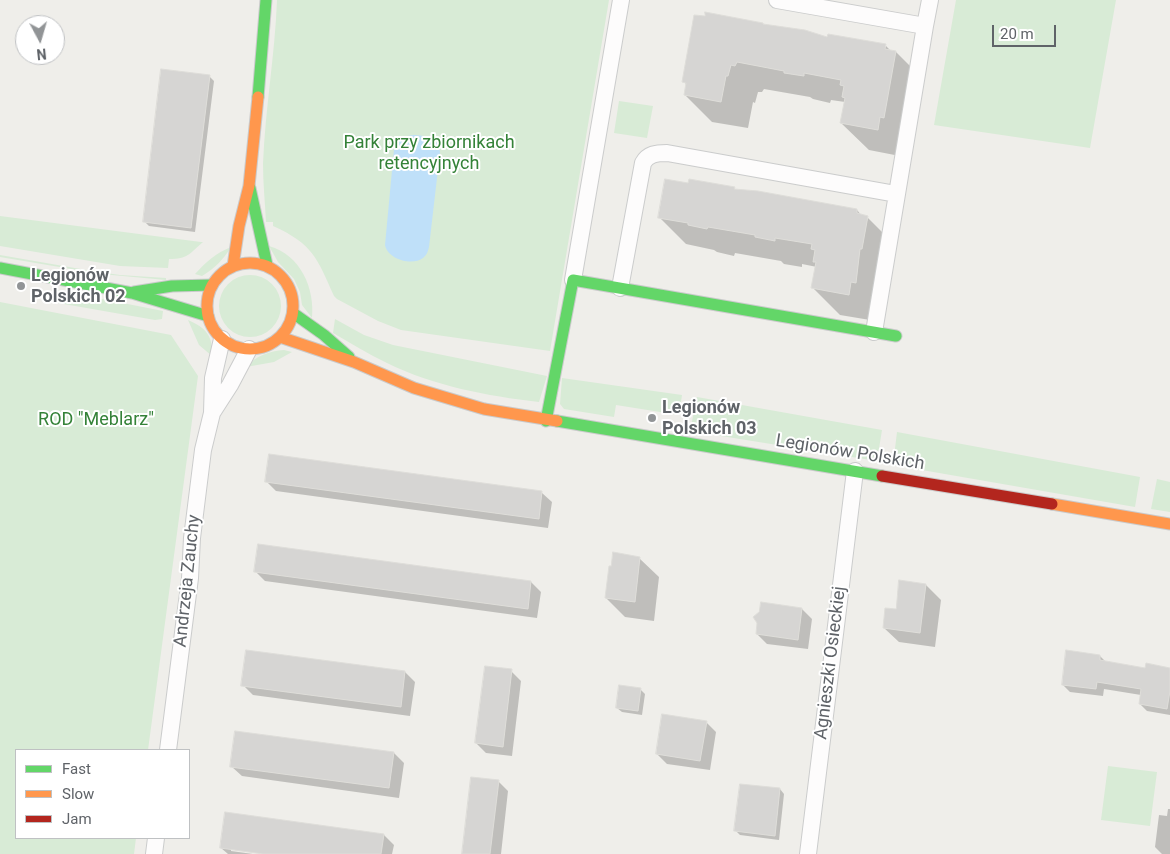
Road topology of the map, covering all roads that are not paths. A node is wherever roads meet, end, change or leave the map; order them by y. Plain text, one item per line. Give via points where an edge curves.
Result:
1 (266, 0) edge
2 (621, 0) edge
3 (777, 0) edge
4 (930, 0) edge
5 (925, 26) junction
6 (249, 186) junction
7 (896, 194) junction
8 (267, 265) junction
9 (233, 266) junction
10 (0, 268) edge
11 (572, 280) junction
12 (212, 285) junction
13 (620, 288) junction
14 (132, 292) junction
15 (293, 313) junction
16 (208, 316) junction
17 (874, 332) junction
18 (896, 336) dead end
19 (280, 338) junction
20 (222, 339) junction
21 (249, 349) junction
22 (354, 362) junction
23 (212, 413) junction
24 (546, 420) junction
25 (854, 472) junction
26 (1170, 524) edge
27 (168, 749) edge
28 (156, 839) edge
29 (154, 854) edge
30 (808, 854) edge

1 - 6 street
2 - 11 street
3 - 5 street
4 - 5 street
5 - 7 street
6 - 8 street
6 - 9 street
7 - 13 street via 667,153 652,154 643,163
7 - 17 street
8 - 9 street via 256,262
8 - 15 street via 288,284 293,298
9 - 12 street
10 - 14 street
11 - 13 street
11 - 24 street
12 - 14 street
12 - 16 street via 208,294
13 - 17 street
14 - 16 street
15 - 19 street
15 - 22 street, Legionów Polskich
16 - 20 street
17 - 18 street
19 - 21 street via 260,348
19 - 22 street, Legionów Polskich
20 - 21 street
20 - 23 street, Andrzeja Zauchy via 213,378
21 - 23 street, Andrzeja Zauchy
22 - 24 street, Legionów Polskich via 414,388 484,409
23 - 27 street, Andrzeja Zauchy via 203,450
24 - 25 street, Legionów Polskich
25 - 26 street, Legionów Polskich
25 - 30 street, Agnieszki Osieckiej
28 - 29 street

